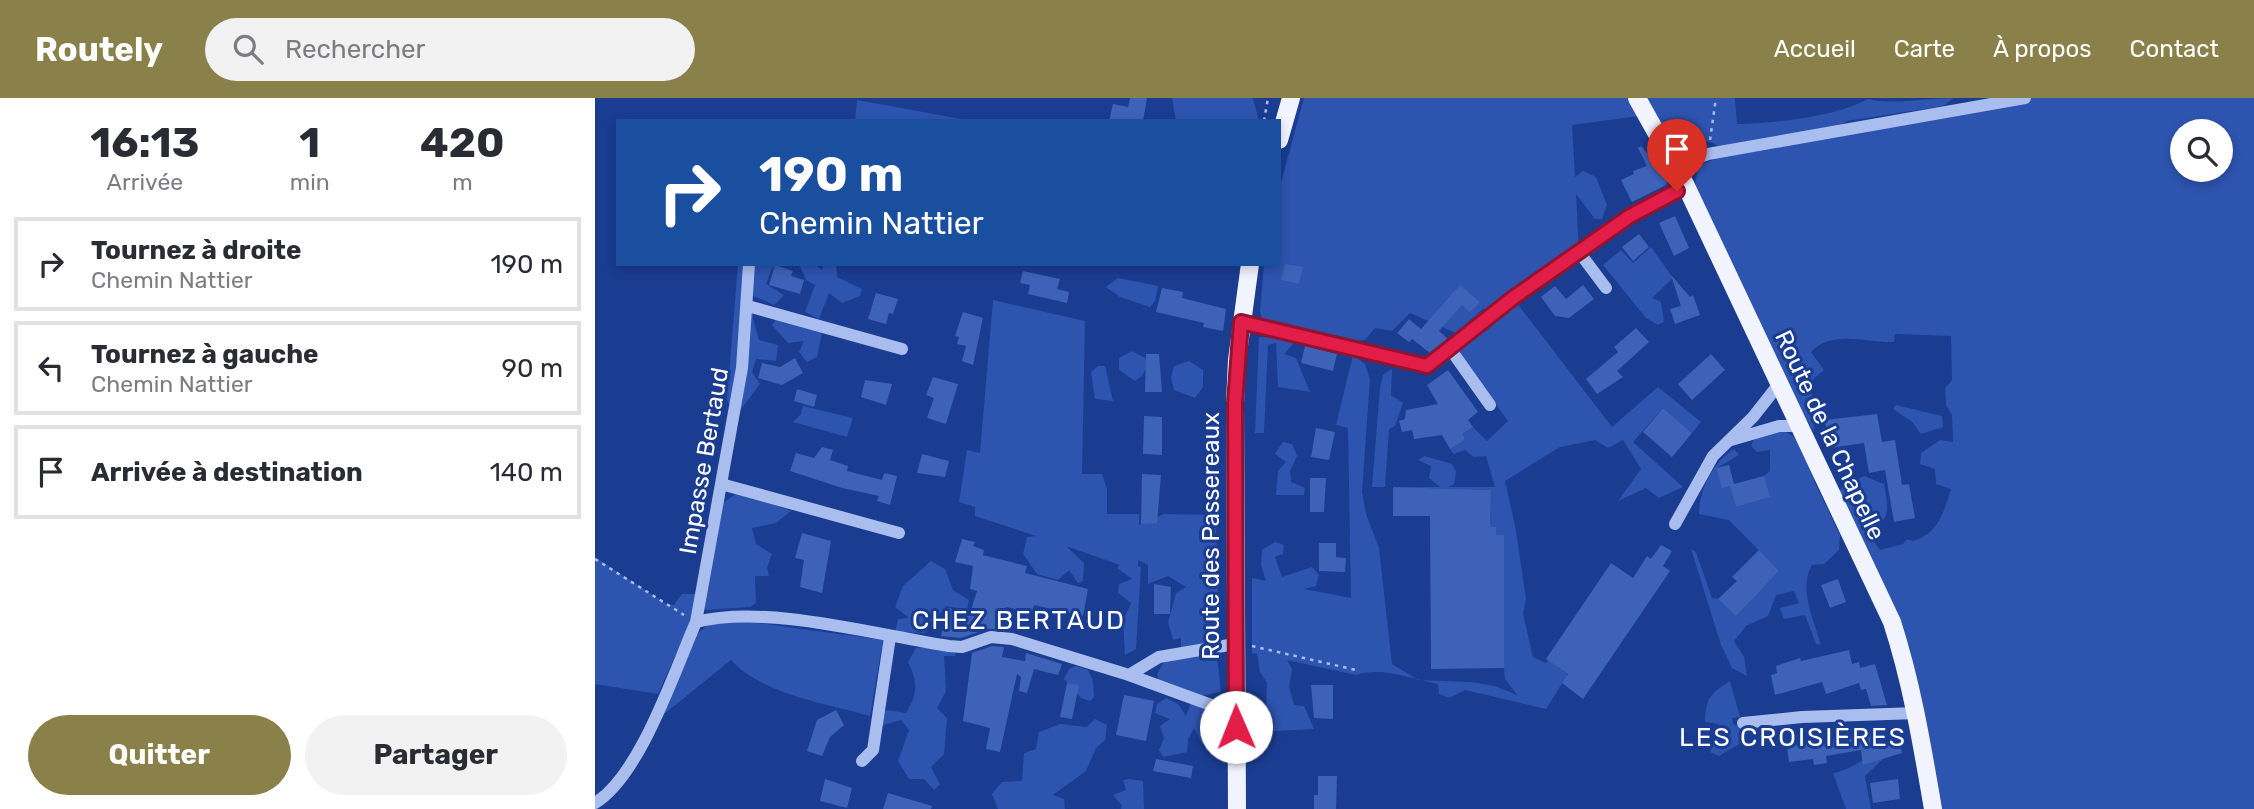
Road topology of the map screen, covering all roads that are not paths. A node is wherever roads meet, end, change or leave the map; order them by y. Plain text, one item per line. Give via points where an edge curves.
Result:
1 (1291, 98) edge
2 (1637, 98) edge
3 (2025, 98) edge
4 (1281, 133) edge
5 (1675, 166) junction
6 (1686, 186) junction
7 (1579, 252) junction
8 (750, 266) edge
9 (1250, 266) edge
10 (1606, 288) dead end
11 (748, 306) junction
12 (1241, 322) junction
13 (902, 349) dead end
14 (1451, 349) junction
15 (1779, 384) junction
16 (1490, 405) dead end
17 (1799, 426) junction
18 (1731, 440) junction
19 (721, 484) junction
20 (1675, 524) dead end
21 (899, 533) dead end
22 (697, 619) junction
23 (890, 637) junction
24 (1235, 644) junction
25 (1129, 675) junction
26 (1236, 710) junction
27 (1917, 713) junction
28 (1743, 723) dead end
29 (862, 761) dead end
30 (595, 803) edge
31 (1237, 809) edge
32 (1933, 809) edge

1 - 4 main road
2 - 5 main road, Route de la Chapelle
3 - 5 street via 1708,154
5 - 6 main road, Route de la Chapelle
6 - 7 street via 1630,216
6 - 15 main road, Route de la Chapelle
7 - 10 street
7 - 14 street via 1481,320
8 - 11 street, Impasse Bertaud
9 - 12 main road, Route des Passereaux
11 - 13 street
11 - 19 street, Impasse Bertaud
12 - 14 street via 1427,366
12 - 24 main road, Route des Passereaux via 1235,403
14 - 16 street
15 - 17 main road, Route de la Chapelle
15 - 18 street
17 - 18 street via 1779,426
17 - 27 main road, Route de la Chapelle via 1892,622
18 - 20 street via 1713,456
19 - 21 street
19 - 22 street, Impasse Bertaud
22 - 23 street via 724,615 792,621
22 - 30 street, Impasse Bertaud via 638,752 610,794
23 - 25 street via 962,647 991,638 1012,639
23 - 29 street via 873,750
24 - 25 street via 1160,657
24 - 26 main road, Route des Passereaux
25 - 26 street via 1221,709
26 - 31 main road, Route des Passereaux
27 - 28 street
27 - 32 main road, Route de la Chapelle

